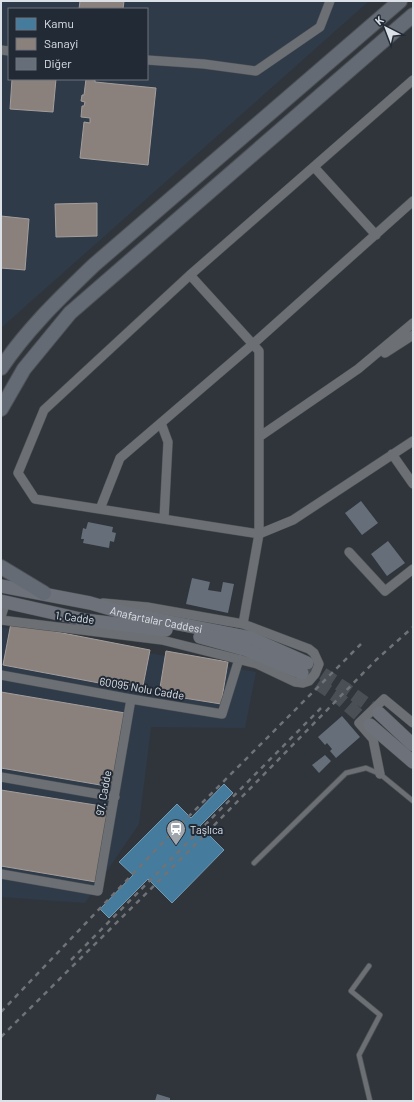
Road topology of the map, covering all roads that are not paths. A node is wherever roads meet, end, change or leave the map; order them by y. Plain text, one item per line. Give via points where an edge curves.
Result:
1 (330, 1) edge
2 (400, 1) edge
3 (413, 14) edge
4 (148, 60) edge
5 (413, 80) edge
6 (314, 167) junction
7 (411, 206) edge
8 (376, 235) junction
9 (190, 275) junction
10 (412, 326) edge
11 (413, 335) edge
12 (253, 344) junction
13 (1, 368) edge
14 (358, 369) junction
15 (1, 409) edge
16 (162, 423) junction
17 (259, 437) junction
18 (413, 441) edge
19 (392, 454) junction
20 (413, 484) edge
21 (100, 509) junction
22 (164, 519) junction
23 (259, 534) junction
24 (349, 552) dead end
25 (1, 567) edge
26 (413, 569) edge
27 (1, 586) edge
28 (44, 593) junction
29 (3, 601) edge
30 (90, 603) junction
31 (1, 617) edge
32 (1, 620) edge
33 (243, 624) junction
34 (239, 659) junction
35 (1, 675) edge
36 (131, 700) junction
37 (379, 713) tunnel mouth
38 (413, 723) edge
39 (370, 724) tunnel mouth
40 (413, 745) edge
41 (413, 762) edge
42 (380, 774) junction
43 (1, 777) edge
44 (115, 797) junction
45 (413, 801) edge
46 (254, 863) dead end
47 (1, 874) edge
48 (369, 966) dead end
49 (370, 1101) edge

1 - 4 street via 320,27 256,71
2 - 13 main road via 94,265 21,339
3 - 15 main road via 70,313 24,369
5 - 6 street
6 - 8 street
6 - 9 street
7 - 8 street
8 - 12 street
9 - 12 street
9 - 21 street via 44,410 18,473 35,499
10 - 14 street
11 - 14 street
12 - 16 street
12 - 17 street via 259,351
14 - 17 street
16 - 21 street via 120,458
16 - 22 street via 168,442
17 - 23 street
18 - 19 street
19 - 20 street
19 - 23 street via 293,520
21 - 22 street
22 - 23 street
23 - 33 street
24 - 26 street via 385,591
25 - 28 main road
27 - 28 main road, Anafartalar Caddesi
28 - 30 main road, Anafartalar Caddesi
29 - 30 main road, Anafartalar Caddesi via 85,620 186,633 305,668 251,638 128,614
29 - 31 street
30 - 33 street via 147,607
32 - 34 street, 1. Cadde via 162,640
33 - 34 street, 1. Cadde via 314,653 319,664 309,681 295,682 257,664
34 - 36 street, 60095 Nolu Cadde via 222,714
35 - 36 street, 60095 Nolu Cadde
36 - 44 street, 97. Cadde
37 - 40 main road
38 - 42 street via 384,699 359,723 373,739
39 - 41 main road
42 - 45 lane
42 - 46 lane via 366,768 346,772
43 - 44 street
44 - 47 street, 97. Cadde via 98,891
48 - 49 lane via 351,991 380,1014 359,1055

